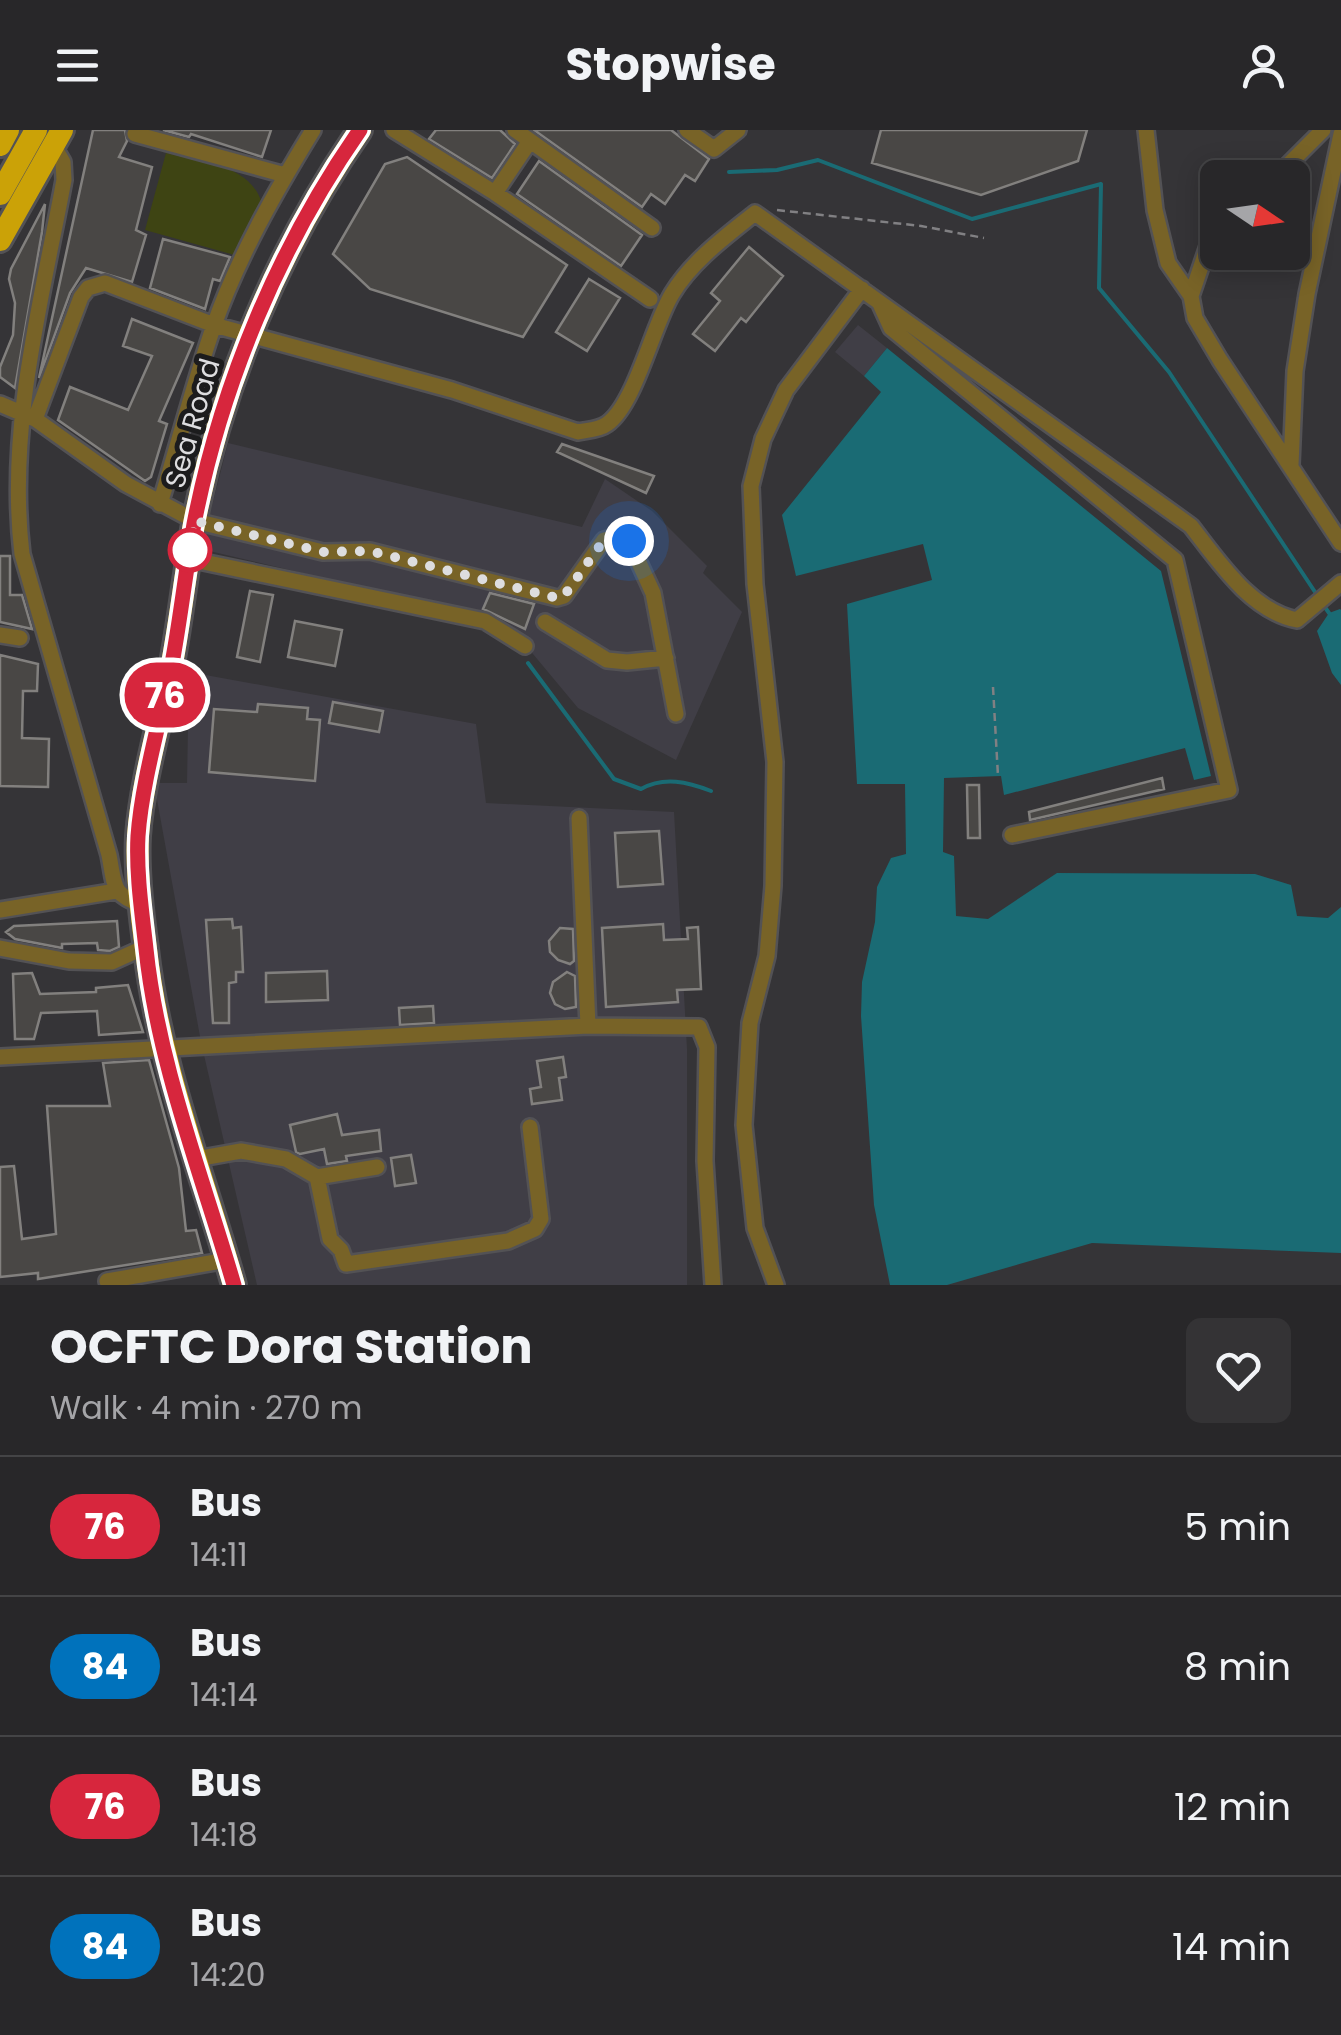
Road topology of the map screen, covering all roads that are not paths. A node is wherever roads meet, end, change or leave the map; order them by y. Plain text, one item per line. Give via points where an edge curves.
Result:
1 (8, 130) edge
2 (313, 130) edge
3 (360, 130) edge
4 (394, 130) edge
5 (515, 130) edge
6 (687, 130) edge
7 (738, 130) edge
8 (1146, 130) edge
9 (1323, 130) edge
10 (135, 134) dead end
11 (1341, 134) edge
12 (50, 135) edge
13 (530, 141) junction
14 (0, 145) edge
15 (1293, 160) edge
16 (285, 176) junction
17 (494, 193) junction
18 (0, 194) edge
19 (652, 228) dead end
20 (0, 240) edge
21 (1200, 270) edge
22 (862, 289) junction
23 (1191, 296) junction
24 (650, 299) dead end
25 (878, 300) junction
26 (214, 325) junction
27 (249, 336) junction
28 (0, 404) edge
29 (28, 415) junction
30 (1291, 465) junction
31 (160, 504) junction
32 (195, 521) junction
33 (1341, 542) edge
34 (189, 559) junction
35 (1341, 583) edge
36 (545, 622) dead end
37 (0, 635) edge
38 (20, 638) dead end
39 (525, 646) dead end
40 (666, 658) junction
41 (676, 714) dead end
42 (579, 818) dead end
43 (1012, 835) dead end
44 (116, 892) junction
45 (143, 906) junction
46 (0, 910) edge
47 (145, 947) junction
48 (0, 948) edge
49 (588, 1026) junction
50 (164, 1048) junction
51 (0, 1057) edge
52 (530, 1127) dead end
53 (196, 1159) junction
54 (377, 1167) dead end
55 (317, 1177) junction
56 (227, 1260) junction
57 (107, 1282) dead end
58 (234, 1285) edge
59 (713, 1285) edge
60 (776, 1285) edge

1 - 14 highway
2 - 16 street
3 - 27 highway, Sea Road via 294,241
4 - 17 street
5 - 13 street
6 - 7 street via 714,150
8 - 23 street via 1154,210 1168,264
9 - 15 street
10 - 16 street
11 - 30 street via 1295,371
12 - 18 highway
12 - 20 highway
12 - 29 street via 64,162 64,180
13 - 17 street
13 - 19 street
16 - 26 street
17 - 24 street
21 - 23 street
22 - 25 street
22 - 27 street via 754,213 672,294 609,423 578,432 452,390
22 - 60 street via 786,390 751,486 774,762 774,886 767,956 750,1022 744,1125 755,1228
23 - 30 street via 1195,318
25 - 35 street via 1191,526 1228,574 1276,616 1297,620
25 - 43 street via 891,328 1175,560 1230,790
26 - 27 street
26 - 29 street via 96,284 81,296
26 - 31 street
27 - 32 highway, Sea Road
28 - 29 street
29 - 31 street
29 - 44 street via 17,477 22,554
30 - 33 street
31 - 32 street
32 - 34 highway, Sea Road
32 - 40 street via 323,552 370,551 557,598 604,540 622,536 653,593
34 - 39 street via 485,621
34 - 45 highway, Sea Road via 138,838
36 - 40 street via 607,660
37 - 38 street
40 - 41 street
42 - 49 street
44 - 45 street
44 - 46 street
45 - 47 highway, Sea Road
47 - 48 street via 112,962
47 - 50 highway, Sea Road
49 - 50 street
49 - 59 street via 700,1027 706,1046
50 - 51 street
50 - 53 highway, Sea Road
52 - 55 street via 541,1219 508,1241 346,1264 330,1239
53 - 55 street via 241,1150 286,1159
53 - 56 highway, Sea Road
54 - 55 street
56 - 57 street
56 - 58 highway, Sea Road

